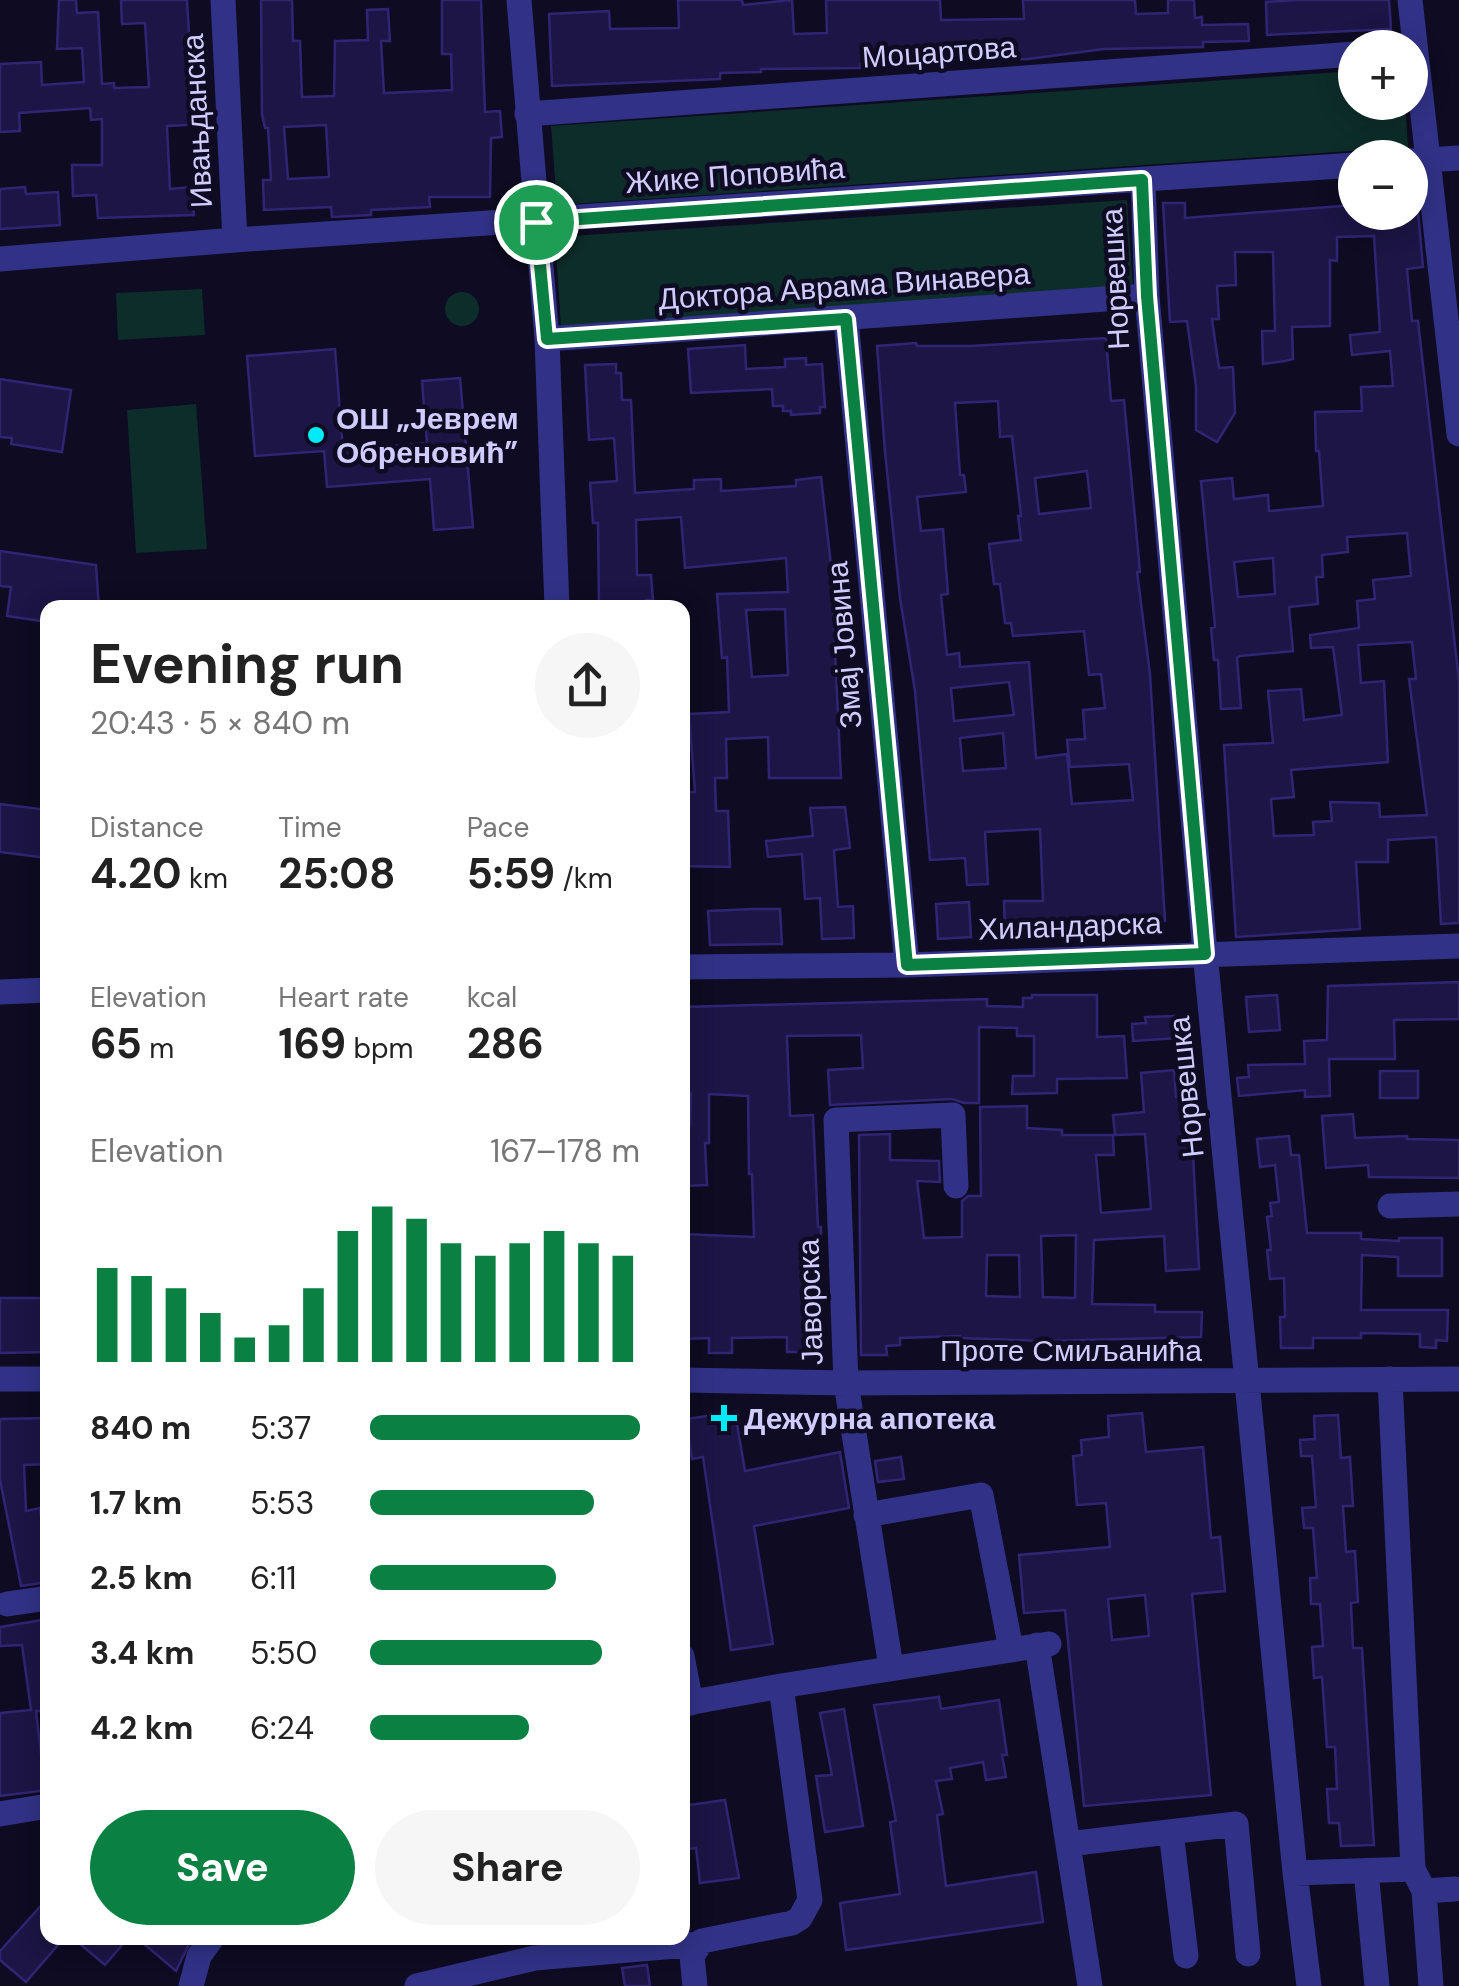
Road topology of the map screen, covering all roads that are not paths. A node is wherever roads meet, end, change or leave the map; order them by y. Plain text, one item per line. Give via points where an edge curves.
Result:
1 (224, 0) edge
2 (519, 0) edge
3 (1410, 0) edge
4 (1411, 30) edge
5 (1338, 55) edge
6 (528, 114) junction
7 (1459, 158) edge
8 (1428, 160) edge
9 (1338, 166) edge
10 (1142, 180) junction
11 (536, 222) junction
12 (1428, 222) edge
13 (235, 240) junction
14 (0, 259) edge
15 (1147, 296) junction
16 (846, 319) junction
17 (547, 339) junction
18 (1459, 434) edge
19 (557, 600) edge
20 (1459, 946) edge
21 (1205, 954) junction
22 (907, 965) junction
23 (690, 968) edge
24 (40, 990) edge
25 (0, 992) edge
26 (956, 1186) dead end
27 (1459, 1204) edge
28 (1390, 1206) dead end
29 (0, 1379) edge
30 (40, 1379) edge
31 (1390, 1379) junction
32 (1459, 1379) edge
33 (690, 1380) edge
34 (1248, 1382) junction
35 (846, 1383) junction
36 (866, 1515) junction
37 (40, 1599) edge
38 (7, 1604) dead end
39 (1011, 1649) junction
40 (890, 1667) junction
41 (781, 1686) junction
42 (690, 1702) edge
43 (40, 1807) edge
44 (0, 1814) edge
45 (1171, 1832) junction
46 (1068, 1844) junction
47 (1366, 1870) junction
48 (1295, 1873) junction
49 (1418, 1880) junction
50 (1456, 1889) dead end
51 (207, 1945) edge
52 (1248, 1954) dead end
53 (1186, 1956) dead end
54 (695, 1964) edge
55 (191, 1986) edge
56 (417, 1986) edge
57 (1090, 1986) edge
58 (1309, 1986) edge
59 (1377, 1986) edge
60 (1431, 1986) edge

1 - 13 street, Ивањданска
2 - 6 street
3 - 4 street
5 - 6 street, Моцартова
6 - 11 street
7 - 8 street
9 - 10 street, Жике Поповића
10 - 11 street, Жике Поповића
10 - 15 street, Норвешка
11 - 13 street, Жике Поповића
11 - 17 street
12 - 18 street
13 - 14 street, Жике Поповића
15 - 16 street, Доктора Аврама Винавера
15 - 21 street, Норвешка
16 - 17 street, Доктора Аврама Винавера
16 - 22 street, Змај Јовина
17 - 19 street
20 - 21 street, Хиландарска
21 - 22 street, Хиландарска
21 - 34 street, Норвешка
22 - 23 street, Хиландарска
24 - 25 street
26 - 35 street, Јаворска via 953,1115 836,1120
27 - 28 street
29 - 30 street
31 - 32 street, Проте Смиљанића
31 - 34 street, Проте Смиљанића
31 - 49 street
33 - 35 street, Проте Смиљанића
34 - 35 street, Проте Смиљанића
34 - 48 street, Норвешка
35 - 36 street, Јаворска
36 - 39 street via 981,1495
36 - 40 street, Јаворска
37 - 38 street
39 - 40 street
39 - 46 street via 1044,1645
40 - 41 street
41 - 42 street
41 - 54 street via 810,1900 792,1924 707,1938
43 - 44 street
45 - 46 street
45 - 52 street via 1236,1824
45 - 53 street
46 - 57 street
47 - 48 street
47 - 49 street
47 - 59 street
48 - 58 street, Норвешка
49 - 50 street
49 - 60 street
51 - 55 street
54 - 56 street via 535,1958

